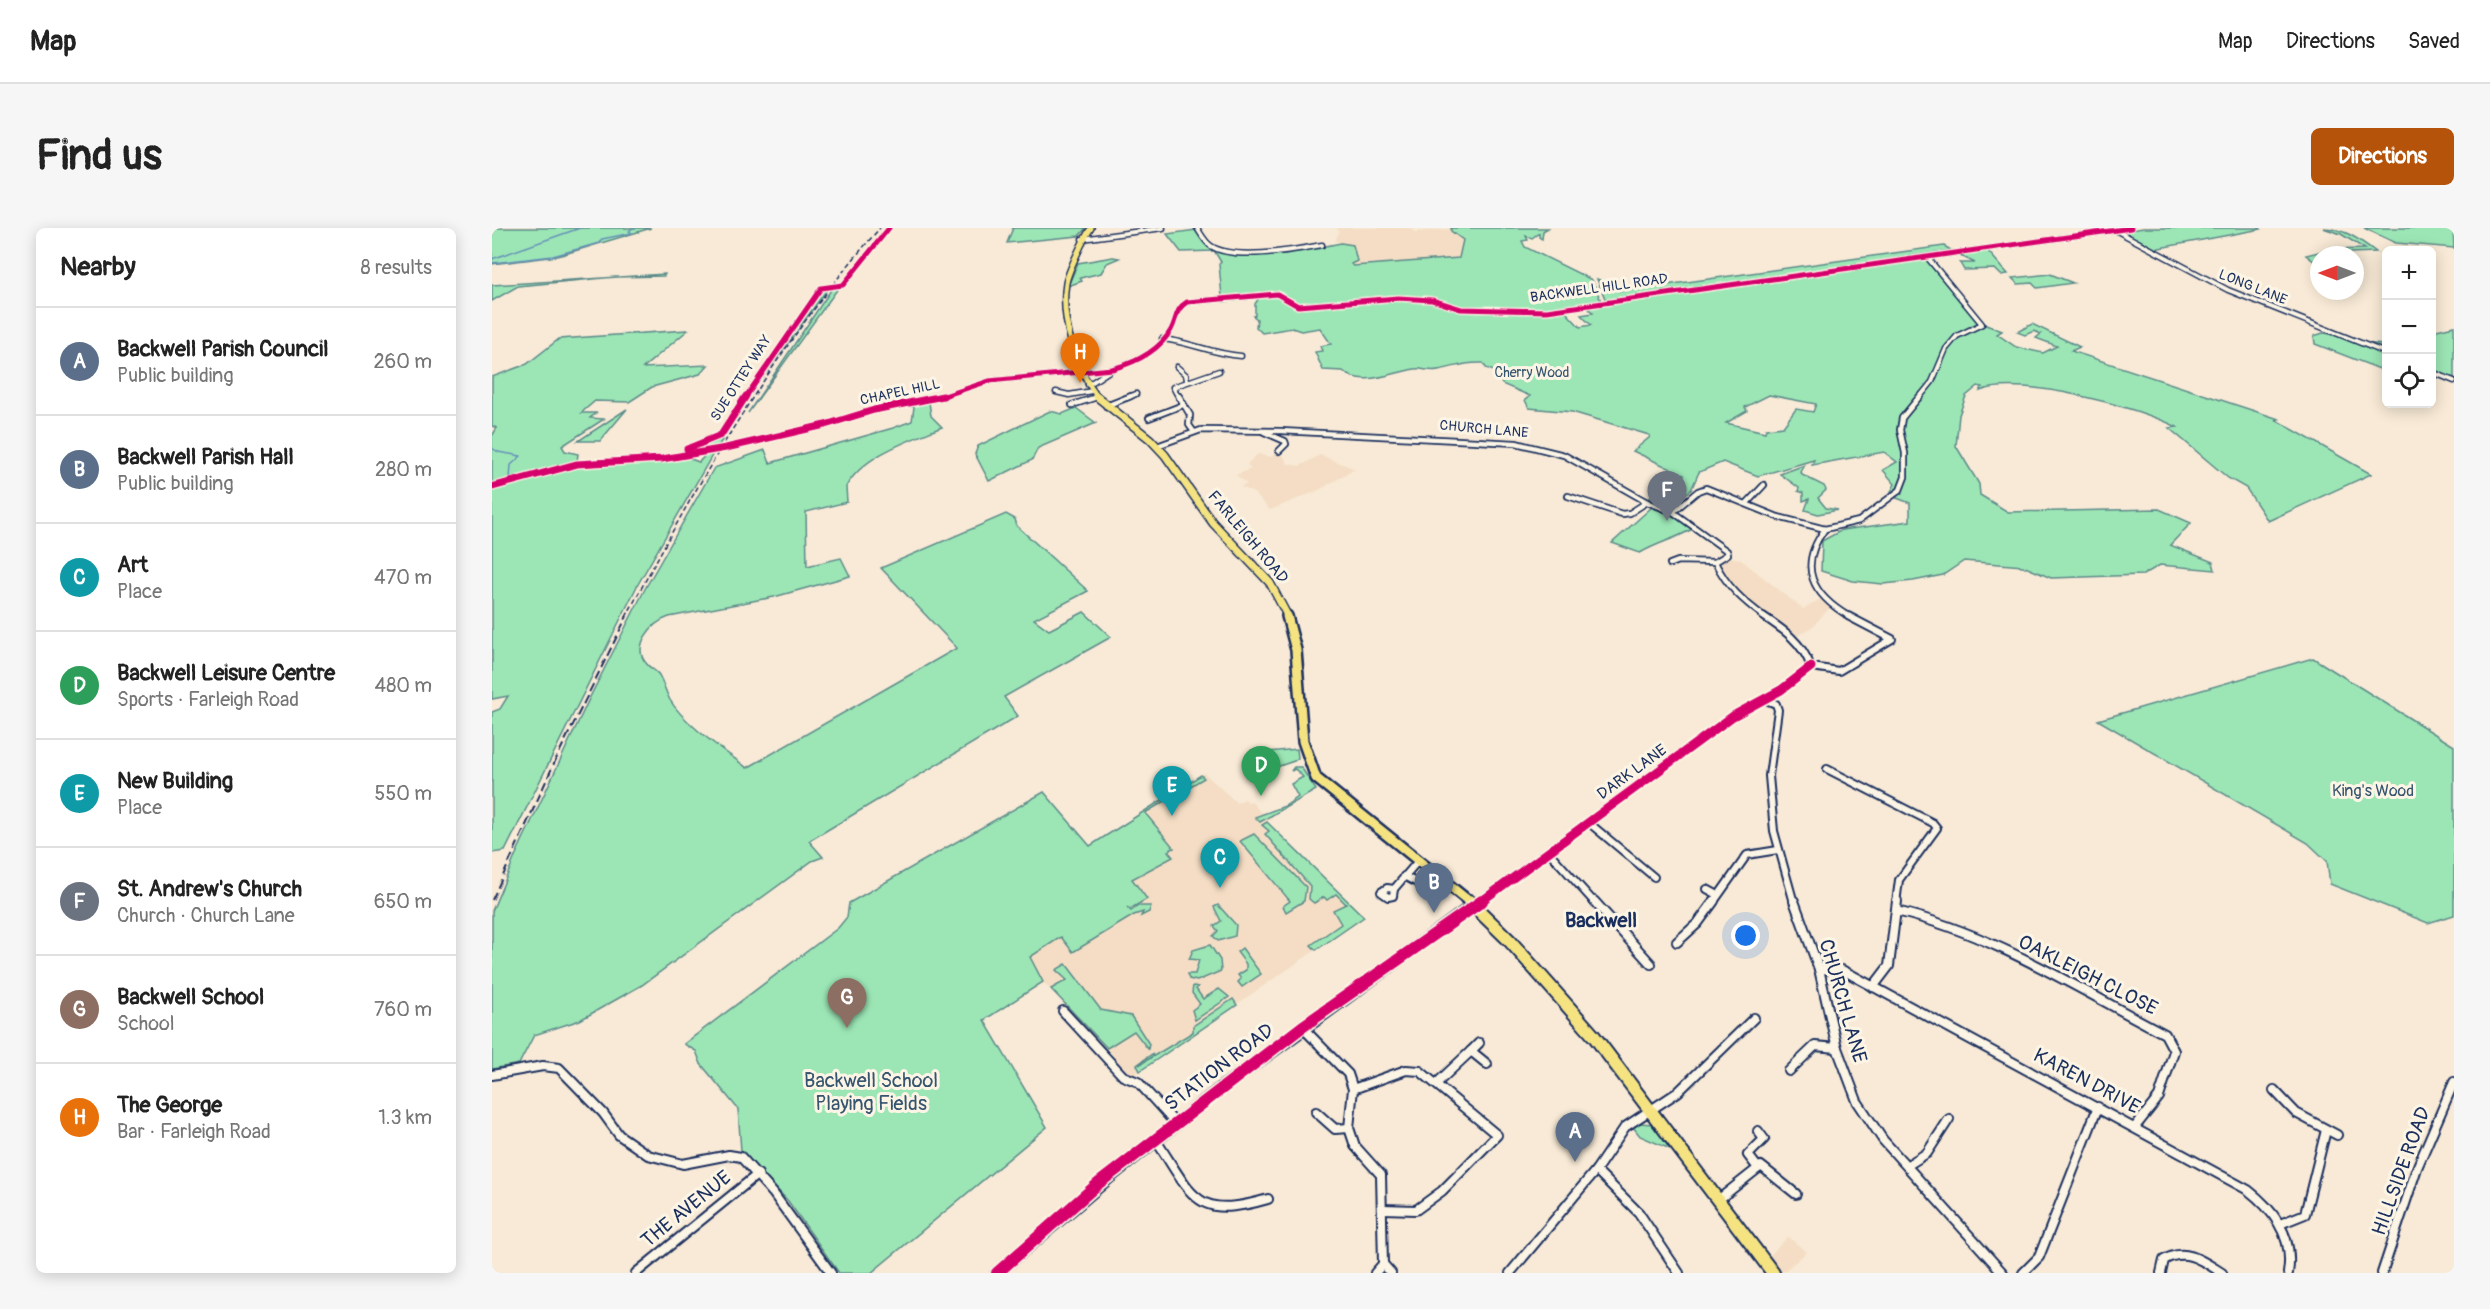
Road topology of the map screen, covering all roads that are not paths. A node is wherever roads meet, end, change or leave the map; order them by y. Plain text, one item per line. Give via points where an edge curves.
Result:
1 (1091, 228) edge
2 (1162, 228) edge
3 (1197, 228) edge
4 (2131, 228) edge
5 (2115, 229) edge
6 (1082, 239) junction
7 (1322, 245) dead end
8 (1927, 257) junction
9 (1162, 339) junction
10 (2382, 351) edge
11 (1241, 356) dead end
12 (1177, 366) dead end
13 (1112, 369) junction
14 (1082, 372) junction
15 (1219, 372) dead end
16 (2436, 374) edge
17 (1187, 380) junction
18 (2454, 381) edge
19 (1092, 391) junction
20 (1056, 392) dead end
21 (1136, 394) dead end
22 (1072, 405) dead end
23 (1184, 405) junction
24 (1106, 406) junction
25 (1153, 417) dead end
26 (1264, 431) junction
27 (1194, 432) junction
28 (1157, 446) junction
29 (1279, 451) dead end
30 (1764, 485) dead end
31 (492, 487) edge
32 (1568, 496) dead end
33 (1647, 502) junction
34 (1748, 503) junction
35 (1674, 512) junction
36 (1825, 529) junction
37 (1715, 562) junction
38 (1670, 564) dead end
39 (1811, 668) junction
40 (1763, 699) junction
41 (1827, 769) dead end
42 (1588, 822) junction
43 (1778, 850) junction
44 (1549, 852) junction
45 (1419, 861) junction
46 (1404, 876) junction
47 (1654, 877) dead end
48 (1394, 889) dead end
49 (1429, 889) dead end
50 (1707, 889) dead end
51 (1718, 895) junction
52 (1474, 906) junction
53 (1896, 911) junction
54 (1677, 942) dead end
55 (1651, 964) dead end
56 (1819, 969) junction
57 (1873, 987) junction
58 (1063, 1011) dead end
59 (1754, 1018) dead end
60 (1302, 1027) junction
61 (1479, 1042) dead end
62 (1837, 1048) junction
63 (1471, 1051) junction
64 (1487, 1064) dead end
65 (1789, 1071) dead end
66 (492, 1075) edge
67 (2454, 1082) edge
68 (1437, 1083) junction
69 (1353, 1089) junction
70 (2274, 1090) dead end
71 (2098, 1107) junction
72 (1652, 1111) junction
73 (1316, 1112) dead end
74 (1949, 1119) dead end
75 (1175, 1123) junction
76 (2135, 1127) junction
77 (1349, 1128) junction
78 (2326, 1130) junction
79 (1758, 1131) dead end
80 (2337, 1135) dead end
81 (1155, 1139) junction
82 (1908, 1165) junction
83 (1758, 1168) junction
84 (1596, 1170) junction
85 (758, 1174) junction
86 (1796, 1194) dead end
87 (1268, 1199) dead end
88 (1718, 1200) junction
89 (1383, 1209) junction
90 (2280, 1224) junction
91 (1383, 1264) junction
92 (636, 1273) edge
93 (831, 1273) edge
94 (997, 1273) edge
95 (1375, 1273) edge
96 (1392, 1273) edge
97 (1510, 1273) edge
98 (1679, 1273) edge
99 (1773, 1273) edge
100 (2003, 1273) edge
101 (2023, 1273) edge
102 (2161, 1273) edge
103 (2223, 1273) edge
104 (2288, 1273) edge
105 (2382, 1273) edge

1 - 6 main road
2 - 6 street
3 - 7 street via 1217,249 1287,251
4 - 5 street, BACKWELL HILL ROAD
5 - 8 street, BACKWELL HILL ROAD
5 - 10 street, LONG LANE via 2228,290
6 - 14 main road, FARLEIGH ROAD via 1065,287 1070,332
8 - 9 street, BACKWELL HILL ROAD via 1547,311 1461,309 1432,300 1398,298 1298,306 1277,294 1198,301 1182,304
8 - 36 street via 1982,324 1957,336 1946,349 1932,382 1902,418 1905,477 1900,490 1859,521
9 - 11 street via 1182,341 1215,354
9 - 13 street, BACKWELL HILL ROAD via 1145,356
12 - 17 street
13 - 14 street, BACKWELL HILL ROAD
13 - 19 street, BACKWELL HILL ROAD
14 - 19 main road, FARLEIGH ROAD
14 - 31 street, CHAPEL HILL via 989,381 931,400 874,410 726,448 662,459 577,464
15 - 17 street
16 - 18 street
17 - 23 street via 1173,387
19 - 20 street via 1069,395
19 - 22 street
19 - 24 main road, FARLEIGH ROAD
21 - 24 street
23 - 25 street
23 - 27 street
24 - 28 main road, FARLEIGH ROAD
26 - 27 street, CHURCH LANE
26 - 29 street via 1285,441
26 - 33 street, CHURCH LANE via 1516,443 1564,455
27 - 28 street, CHURCH LANE
28 - 45 main road, FARLEIGH ROAD via 1212,522 1268,579 1285,608 1298,649 1303,746 1311,771 1328,790
30 - 34 street
32 - 33 street via 1622,514
33 - 35 street, CHURCH LANE
34 - 35 street via 1706,488
34 - 36 street via 1778,517
35 - 37 street, CHURCH LANE via 1727,551
36 - 39 street via 1813,546 1809,574 1820,591 1847,615 1892,639 1839,671
37 - 38 street
37 - 39 street via 1738,597 1805,649
39 - 40 street, DARK LANE
40 - 42 street, DARK LANE via 1733,716
40 - 43 street, CHURCH LANE via 1776,704 1778,710 1769,776
41 - 53 street via 1936,826 1899,880
42 - 44 street, DARK LANE
42 - 47 street
43 - 51 street via 1747,855
43 - 56 street, CHURCH LANE
44 - 52 street, DARK LANE
44 - 55 street
45 - 46 street
45 - 52 main road, FARLEIGH ROAD
46 - 48 street
46 - 49 street
50 - 51 street
51 - 54 street via 1698,923
52 - 60 street, STATION ROAD
52 - 72 main road, FARLEIGH ROAD via 1549,984
53 - 57 street via 1890,966
53 - 76 street, OAKLEIGH CLOSE via 1939,921 1975,936 2165,1034 2174,1051 2159,1097
56 - 57 street, KAREN DRIVE via 1842,970
56 - 62 street, CHURCH LANE
57 - 71 street, KAREN DRIVE
58 - 75 street via 1123,1076 1138,1082
59 - 72 street via 1678,1092
60 - 69 street via 1348,1074
60 - 75 street, STATION ROAD
61 - 63 street
62 - 65 street via 1815,1046
62 - 82 street, CHURCH LANE via 1857,1101 1883,1140
63 - 64 street
63 - 68 street
66 - 85 street via 543,1066 559,1068 620,1135 648,1155 683,1164 741,1157
67 - 105 street, HILLSIDE ROAD via 2417,1168
68 - 69 street via 1413,1068
68 - 89 street via 1497,1135 1442,1191 1416,1210
69 - 77 street
70 - 78 street via 2296,1113
71 - 76 street, KAREN DRIVE
71 - 101 street via 2039,1257
72 - 84 street via 1625,1127
72 - 88 main road, FARLEIGH ROAD
73 - 77 street via 1335,1129
74 - 82 street via 1927,1153
75 - 81 street, STATION ROAD
76 - 90 street, KAREN DRIVE via 2248,1190
77 - 89 street via 1354,1146 1381,1175
78 - 80 street
78 - 90 street via 2305,1214
79 - 83 street via 1764,1139 1748,1155
81 - 87 street via 1182,1182 1204,1205 1234,1210
81 - 94 street, STATION ROAD
82 - 100 street, CHURCH LANE
83 - 86 street via 1766,1168
83 - 88 street
84 - 97 street
84 - 98 street via 1639,1213
85 - 92 street, THE AVENUE
85 - 93 street
88 - 99 main road, FARLEIGH ROAD
89 - 91 street
90 - 104 street, KAREN DRIVE via 2290,1256
91 - 95 street
91 - 96 street
102 - 103 street via 2164,1260 2177,1253 2197,1257

